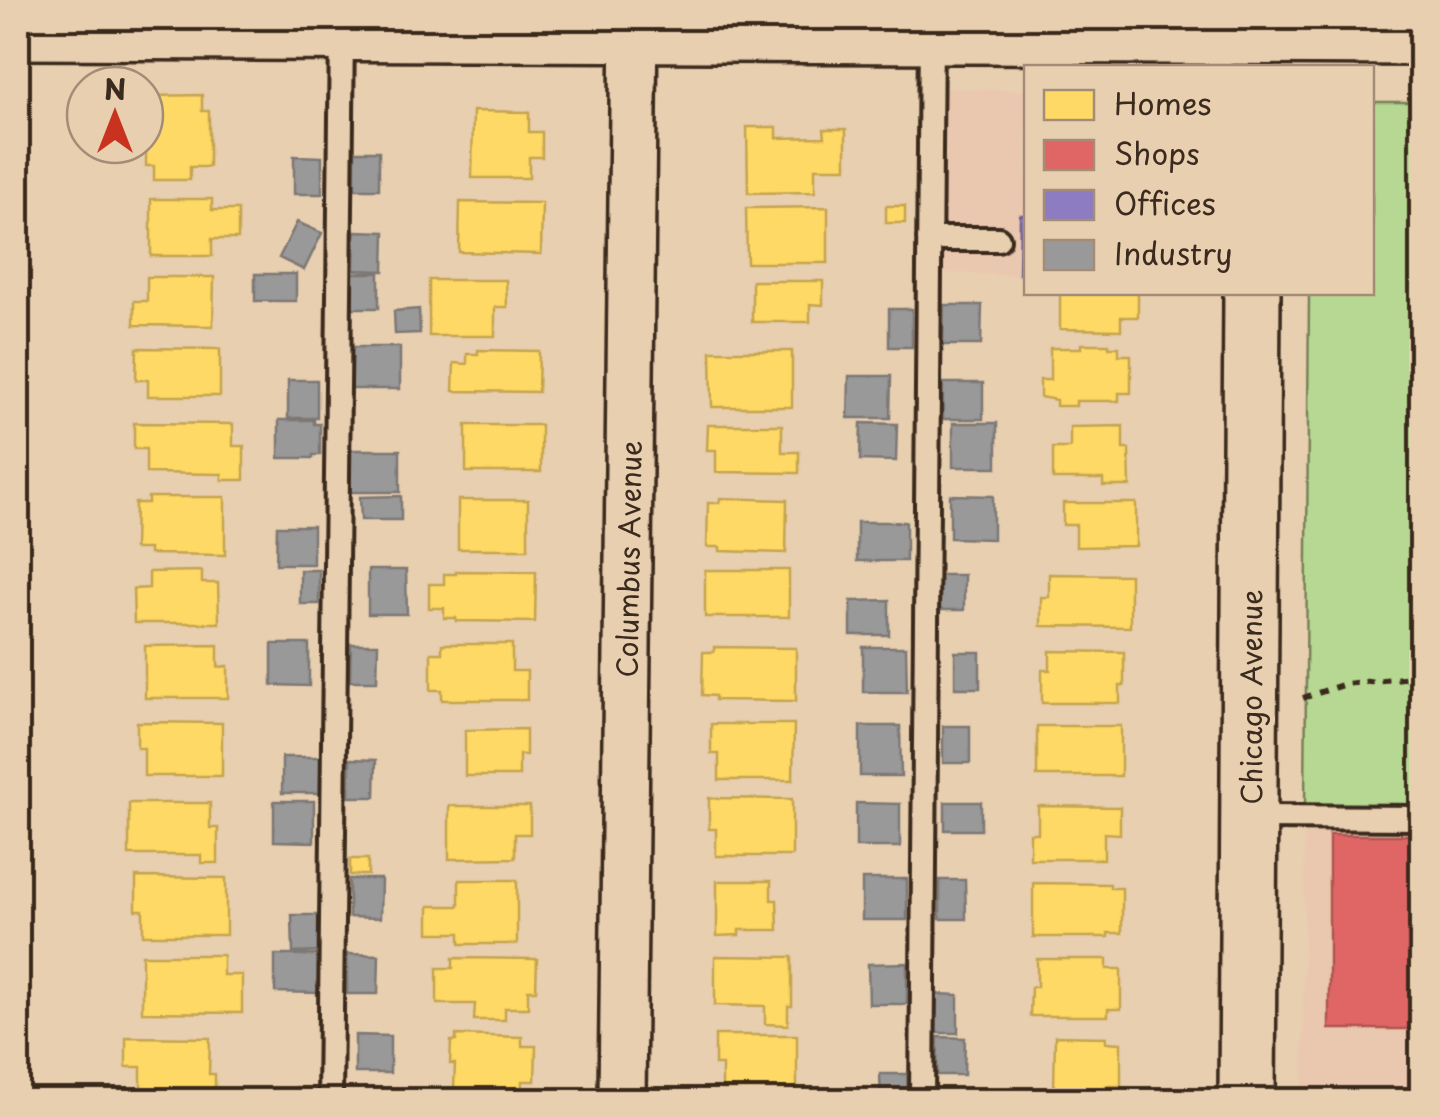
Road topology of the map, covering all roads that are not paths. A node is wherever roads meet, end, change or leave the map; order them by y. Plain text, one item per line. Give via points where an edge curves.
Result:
1 (342, 25) edge
2 (634, 25) edge
3 (931, 26) edge
4 (18, 31) edge
5 (1422, 37) edge
6 (1248, 41) edge
7 (928, 239) junction
8 (998, 240) dead end
9 (1252, 295) edge
10 (1249, 817) junction
11 (1422, 818) edge
12 (330, 1100) edge
13 (622, 1100) edge
14 (922, 1100) edge
15 (1247, 1100) edge

1 - 2 main road
1 - 4 main road
1 - 12 lane
2 - 3 main road
2 - 13 street, Columbus Avenue
3 - 6 main road
3 - 7 lane
5 - 6 main road
7 - 8 lane
7 - 14 lane
9 - 10 main road, Chicago Avenue
10 - 11 lane
10 - 15 main road, Chicago Avenue

